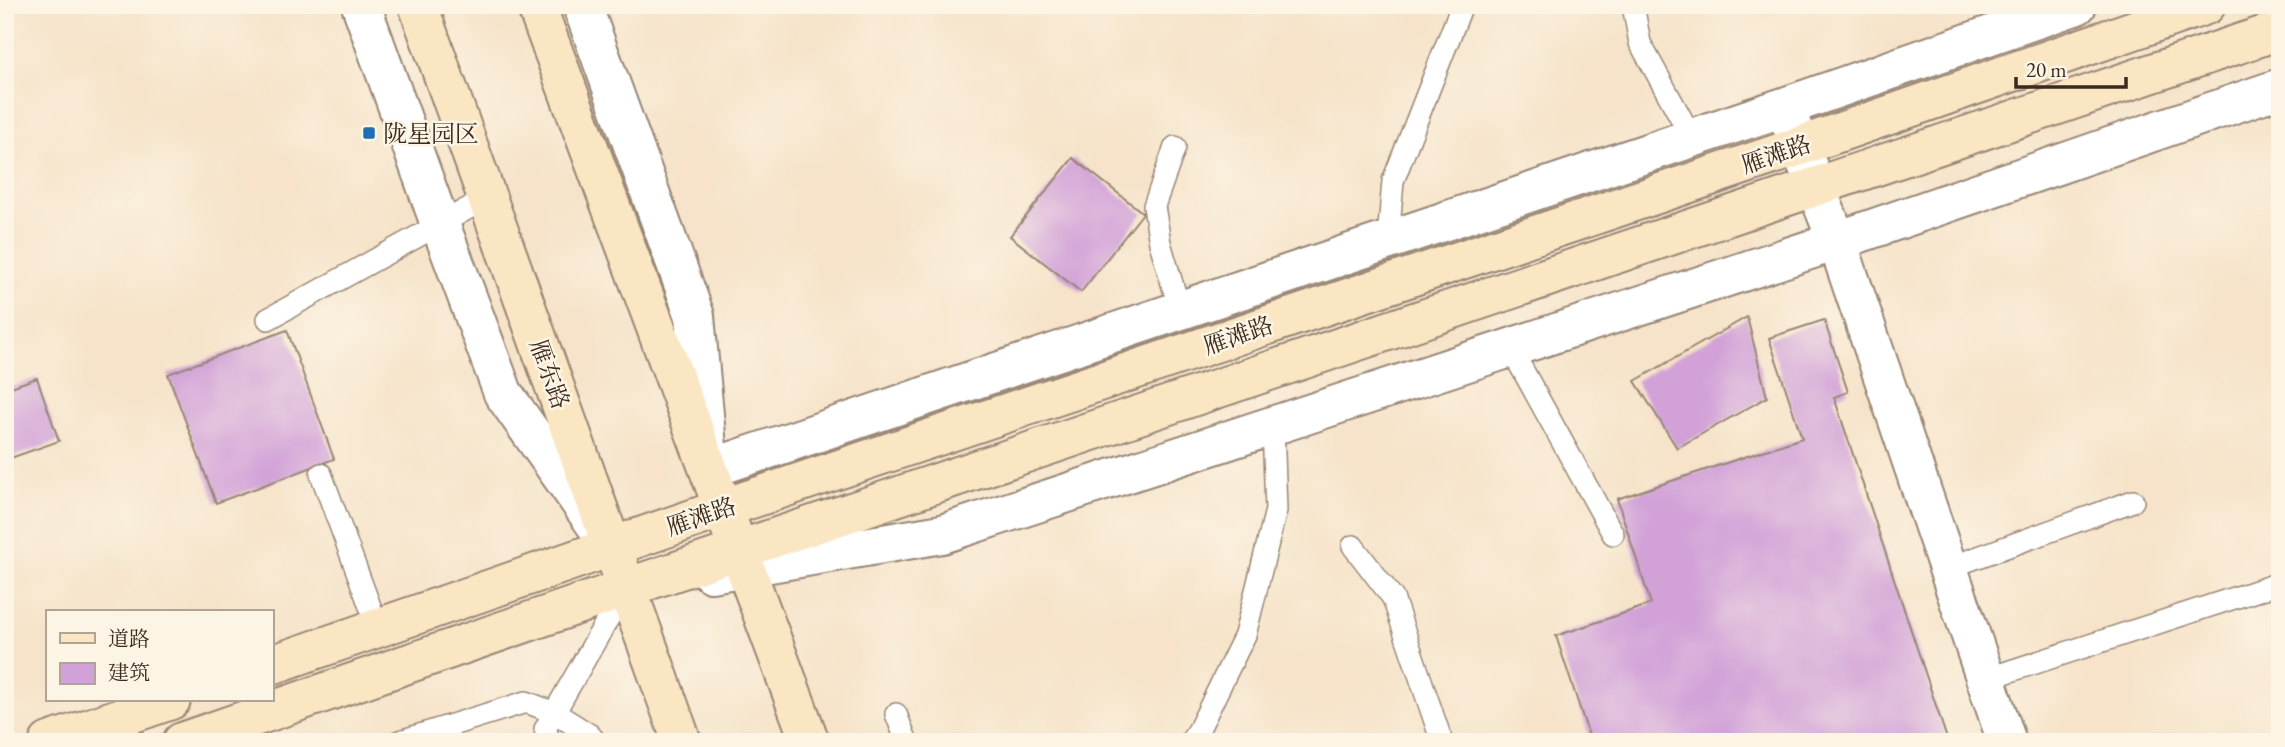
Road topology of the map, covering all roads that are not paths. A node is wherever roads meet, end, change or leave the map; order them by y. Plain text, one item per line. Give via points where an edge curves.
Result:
1 (361, 5) edge
2 (418, 5) edge
3 (537, 5) edge
4 (582, 5) edge
5 (1462, 5) edge
6 (1633, 5) edge
7 (2077, 5) edge
8 (2206, 5) edge
9 (2280, 30) edge
10 (2280, 88) edge
11 (1784, 107) junction
12 (1692, 138) junction
13 (1800, 146) junction
14 (1175, 147) dead end
15 (1815, 187) junction
16 (487, 198) junction
17 (440, 224) junction
18 (1388, 240) junction
19 (1837, 240) junction
20 (1180, 310) junction
21 (268, 319) dead end
22 (1510, 347) junction
23 (1273, 425) junction
24 (709, 469) junction
25 (321, 474) dead end
26 (2133, 501) dead end
27 (724, 508) junction
28 (1613, 534) dead end
29 (1353, 546) dead end
30 (612, 548) junction
31 (741, 559) junction
32 (1948, 568) junction
33 (2280, 583) edge
34 (626, 588) junction
35 (378, 628) junction
36 (273, 664) edge
37 (1986, 679) junction
38 (165, 702) edge
39 (555, 713) junction
40 (896, 713) dead end
41 (49, 742) edge
42 (182, 742) edge
43 (397, 742) edge
44 (550, 742) edge
45 (596, 742) edge
46 (682, 742) edge
47 (810, 742) edge
48 (907, 742) edge
49 (1190, 742) edge
50 (1442, 742) edge
51 (2007, 742) edge

1 - 17 street
2 - 16 main road, 雁东路
3 - 24 main road
4 - 24 street via 695,316
5 - 18 lane via 1393,181
6 - 12 lane via 1640,43
7 - 11 street, 雁滩路
8 - 13 main road, 雁滩路
9 - 15 main road, 雁滩路
10 - 19 street, 雁滩路
11 - 12 street, 雁滩路
11 - 13 street
12 - 18 street, 雁滩路
13 - 15 street
13 - 27 main road, 雁滩路
14 - 20 lane via 1154,206
15 - 19 street
15 - 31 main road, 雁滩路
16 - 17 lane
16 - 30 main road, 雁东路
17 - 21 lane
17 - 30 street via 503,393
18 - 20 street, 雁滩路
19 - 22 street, 雁滩路
19 - 32 street
20 - 24 street, 雁滩路
22 - 23 street, 雁滩路
22 - 28 lane
23 - 31 street, 雁滩路 via 942,534
23 - 49 lane via 1276,510 1245,635
24 - 27 main road
25 - 35 lane
26 - 32 lane
27 - 30 main road, 雁滩路
27 - 31 main road
29 - 50 lane via 1393,598
30 - 34 main road, 雁东路
30 - 35 main road, 雁滩路
31 - 34 main road, 雁滩路
31 - 47 main road
32 - 37 street
33 - 37 lane
34 - 39 lane
34 - 42 main road, 雁滩路
34 - 46 main road, 雁东路
35 - 36 main road, 雁滩路
37 - 51 street
38 - 41 main road
39 - 43 lane via 527,702
39 - 44 lane via 545,729
39 - 45 lane
40 - 48 lane

